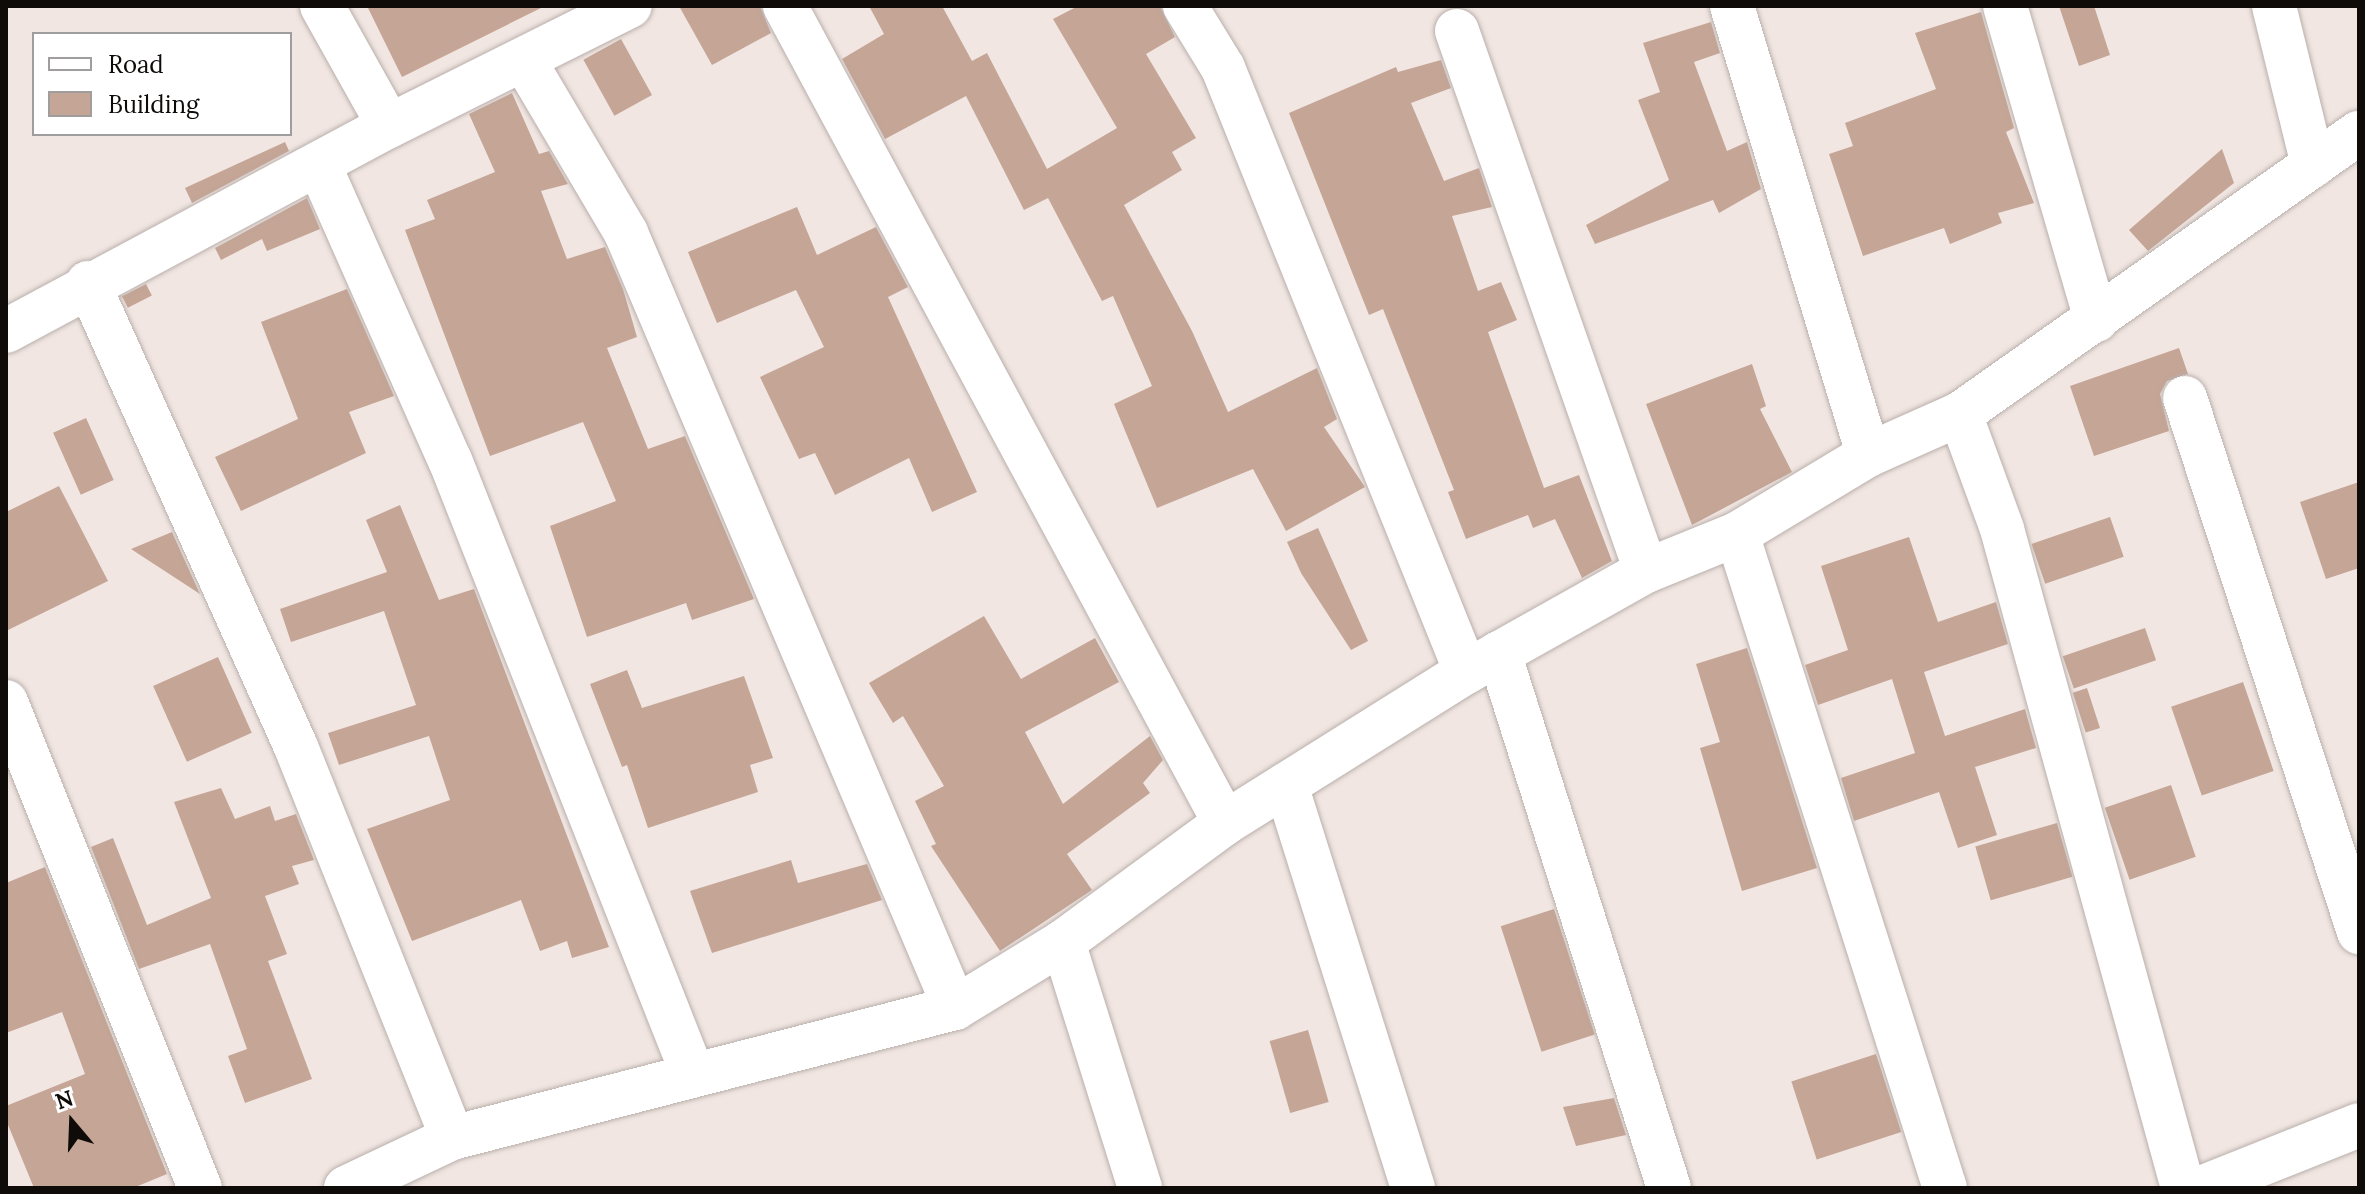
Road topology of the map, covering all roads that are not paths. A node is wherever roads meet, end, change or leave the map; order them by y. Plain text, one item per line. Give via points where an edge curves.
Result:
1 (322, 6) edge
2 (785, 6) edge
3 (1185, 6) edge
4 (1732, 6) edge
5 (2005, 6) edge
6 (2274, 6) edge
7 (608, 11) edge
8 (1457, 31) dead end
9 (525, 62) junction
10 (389, 126) junction
11 (2359, 133) edge
12 (319, 165) junction
13 (2313, 165) junction
14 (88, 283) junction
15 (2096, 320) junction
16 (6, 331) edge
17 (2185, 398) dead end
18 (1960, 414) junction
19 (1868, 455) junction
20 (1737, 534) junction
21 (1646, 571) junction
22 (1482, 663) junction
23 (6, 702) edge
24 (1286, 785) junction
25 (1225, 823) junction
26 (2359, 932) edge
27 (1063, 942) junction
28 (955, 1008) junction
29 (693, 1075) junction
30 (2359, 1125) edge
31 (452, 1138) junction
32 (200, 1188) edge
33 (346, 1188) edge
34 (1140, 1188) edge
35 (1413, 1188) edge
36 (1669, 1188) edge
37 (1945, 1188) edge
38 (2183, 1188) edge
39 (2201, 1188) edge

1 - 10 street
2 - 25 street
3 - 22 street via 1223,68
4 - 19 street
5 - 15 street
6 - 13 street
7 - 9 street
8 - 21 street
9 - 10 street
9 - 28 street via 626,233
10 - 12 street
11 - 13 street
12 - 14 street
12 - 29 street via 450,460
13 - 15 street
14 - 16 street
14 - 31 street via 296,747
15 - 18 street
17 - 26 street
18 - 19 street
18 - 38 street via 2002,529
19 - 20 street
20 - 21 street
20 - 37 street
21 - 22 street
22 - 24 street
22 - 36 street
23 - 32 street
24 - 25 street
24 - 35 street
25 - 27 street
27 - 28 street
27 - 34 street
28 - 29 street
29 - 31 street
30 - 39 street
31 - 33 street

